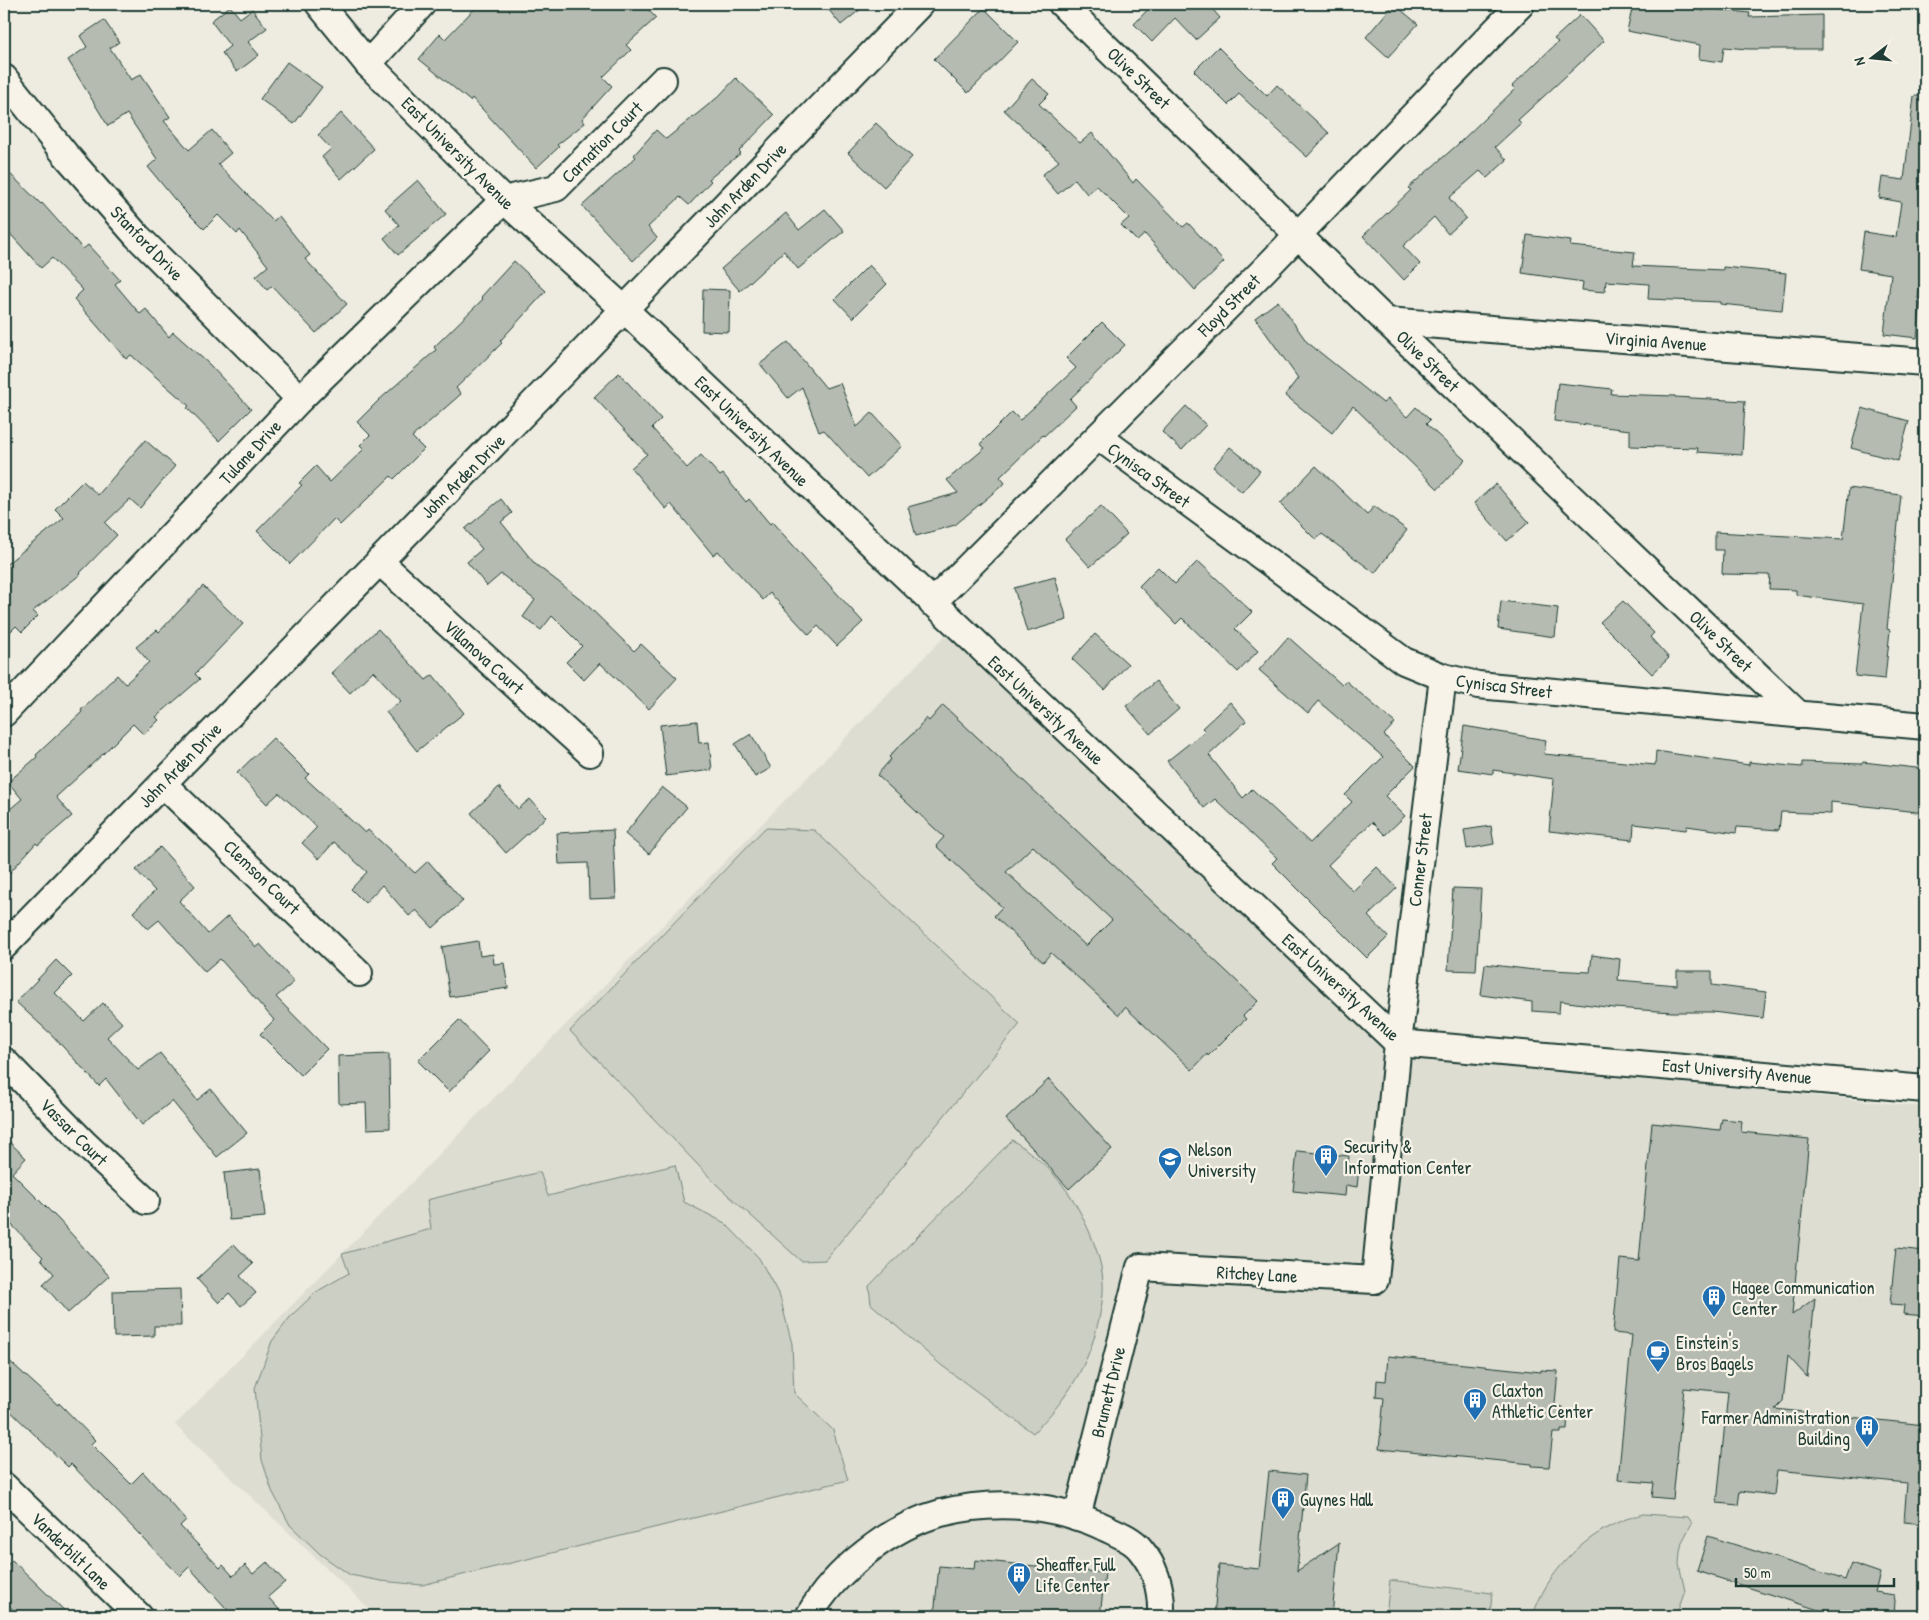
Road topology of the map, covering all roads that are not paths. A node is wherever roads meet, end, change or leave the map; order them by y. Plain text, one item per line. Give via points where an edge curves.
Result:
1 (319, 4) edge
2 (422, 4) edge
3 (920, 4) edge
4 (1062, 4) edge
5 (1521, 4) edge
6 (368, 64) junction
7 (4, 78) edge
8 (664, 80) dead end
9 (504, 200) junction
10 (1298, 234) junction
11 (624, 309) junction
12 (1386, 321) junction
13 (1925, 362) edge
14 (300, 399) junction
15 (1099, 437) junction
16 (379, 560) junction
17 (932, 603) junction
18 (1443, 678) junction
19 (4, 713) edge
20 (1799, 715) junction
21 (1925, 726) edge
22 (590, 753) dead end
23 (163, 784) junction
24 (4, 946) edge
25 (359, 972) dead end
26 (1398, 1043) junction
27 (4, 1061) edge
28 (1925, 1089) edge
29 (146, 1201) dead end
30 (1140, 1267) joint
31 (1375, 1280) joint
32 (4, 1486) edge
33 (1077, 1516) junction
34 (139, 1616) edge
35 (809, 1616) edge
36 (1161, 1616) edge

1 - 6 street, East University Avenue
2 - 6 street
3 - 11 street, John Arden Drive
4 - 10 street, Olive Street
5 - 10 street, Floyd Street
6 - 9 street, East University Avenue
7 - 14 street, Stanford Drive via 137,236
8 - 9 street, Carnation Court via 556,188
9 - 11 street, East University Avenue
9 - 14 street, Tulane Drive
10 - 12 street, Olive Street
10 - 15 street, Floyd Street
11 - 16 street, John Arden Drive
11 - 17 street, East University Avenue
12 - 13 street, Virginia Avenue
12 - 20 street, Olive Street
14 - 19 street, Tulane Drive
15 - 17 street, Floyd Street
15 - 18 street, Cynisca Street via 1404,662
16 - 22 street, Villanova Court
16 - 23 street, John Arden Drive
17 - 26 street, East University Avenue
18 - 20 street, Cynisca Street via 1478,685
18 - 26 street, Conner Street
20 - 21 street, Cynisca Street
23 - 24 street, John Arden Drive
23 - 25 street, Clemson Court
26 - 28 street, East University Avenue
26 - 31 street, Conner Street
27 - 29 street, Vassar Court
30 - 31 street, Ritchey Lane
30 - 33 street, Brumett Drive
32 - 34 street, Vanderbilt Lane
33 - 35 street via 1016,1506 984,1505 940,1513 899,1530 863,1553 838,1578
33 - 36 street via 1119,1534 1140,1548 1160,1588

